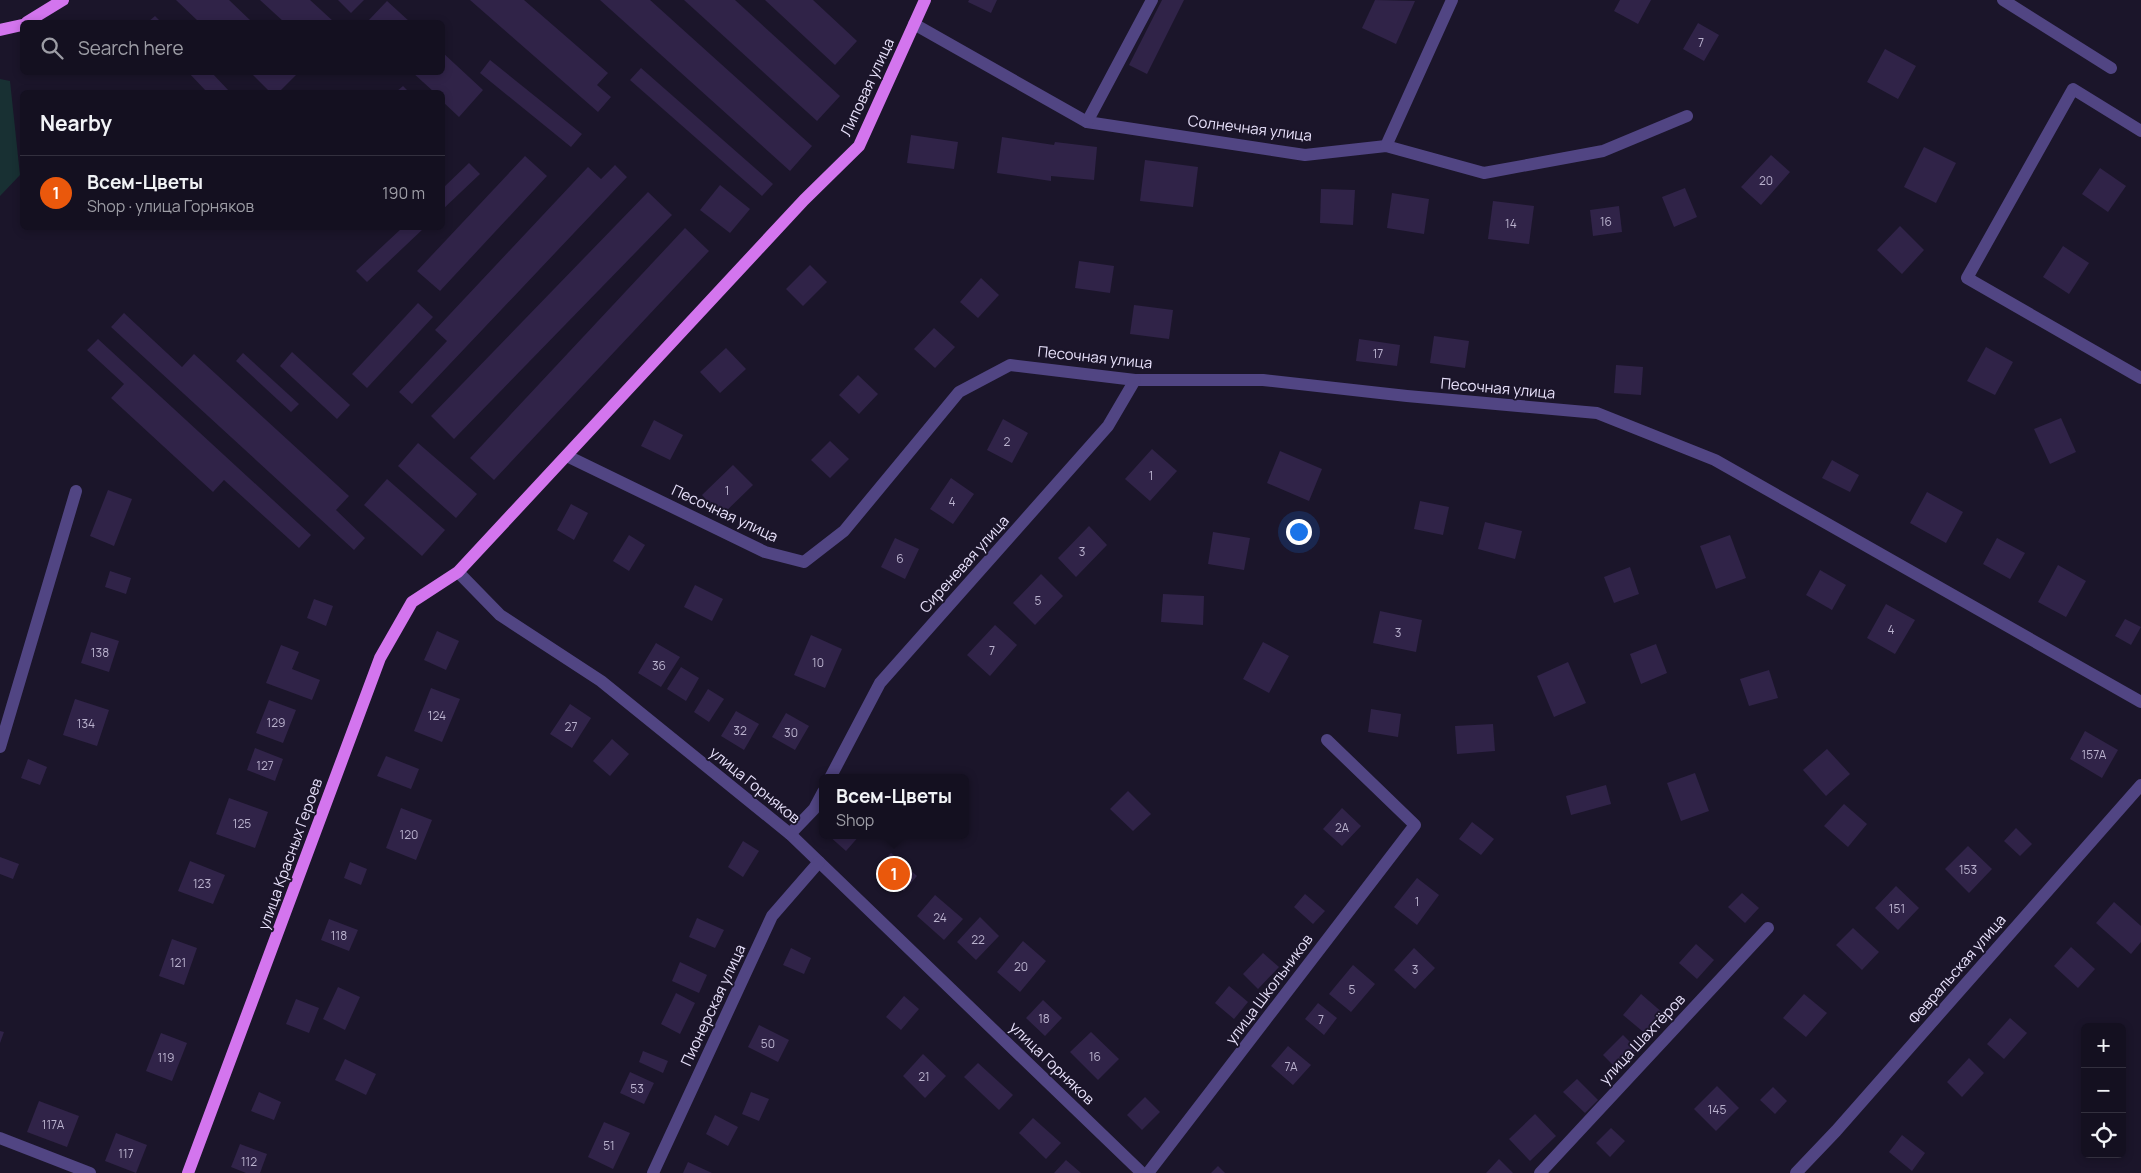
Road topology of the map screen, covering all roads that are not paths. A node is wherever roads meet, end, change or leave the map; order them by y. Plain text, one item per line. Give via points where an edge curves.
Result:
1 (63, 0) edge
2 (925, 0) edge
3 (1152, 0) edge
4 (1452, 0) edge
5 (2003, 0) edge
6 (31, 20) edge
7 (914, 24) junction
8 (20, 25) edge
9 (0, 30) edge
10 (2111, 68) dead end
11 (1687, 116) dead end
12 (1087, 122) junction
13 (2141, 131) edge
14 (1386, 146) junction
15 (2141, 378) edge
16 (1135, 380) junction
17 (567, 456) junction
18 (76, 491) dead end
19 (458, 572) junction
20 (2141, 702) edge
21 (1327, 740) dead end
22 (0, 747) edge
23 (832, 774) edge
24 (2141, 785) edge
25 (819, 800) edge
26 (790, 834) junction
27 (819, 862) junction
28 (1768, 928) dead end
29 (0, 1138) edge
30 (90, 1173) edge
31 (188, 1173) edge
32 (652, 1173) edge
33 (1142, 1173) edge
34 (1148, 1173) edge
35 (1540, 1173) edge
36 (1796, 1173) edge

1 - 6 main road
2 - 7 main road, Липовая улица
3 - 12 street
4 - 14 street
5 - 10 street
7 - 12 street, Солнечная улица
7 - 17 main road, Липовая улица via 859,146 804,200
8 - 9 main road
11 - 14 street, Солнечная улица via 1603,151 1484,173
12 - 14 street, Солнечная улица via 1306,154
13 - 15 street via 2072,89 1967,278
16 - 17 street, Песочная улица via 1010,365 959,392 844,531 804,562 765,552
16 - 20 street, Песочная улица via 1263,380 1597,413 1715,460
16 - 23 street, Сиреневая улица via 1108,426 880,683
17 - 19 main road, улица Красных Героев
18 - 22 street
19 - 26 street, улица Горняков via 500,614 601,681
19 - 31 main road, улица Красных Героев via 412,602 380,658
21 - 34 street, улица Школьников via 1415,825
24 - 36 street, Февральская улица
25 - 26 street
26 - 27 street, улица Горняков
27 - 32 street, Пионерская улица via 772,916
27 - 33 street, улица Горняков
28 - 35 street, улица Шахтёров
29 - 30 street

